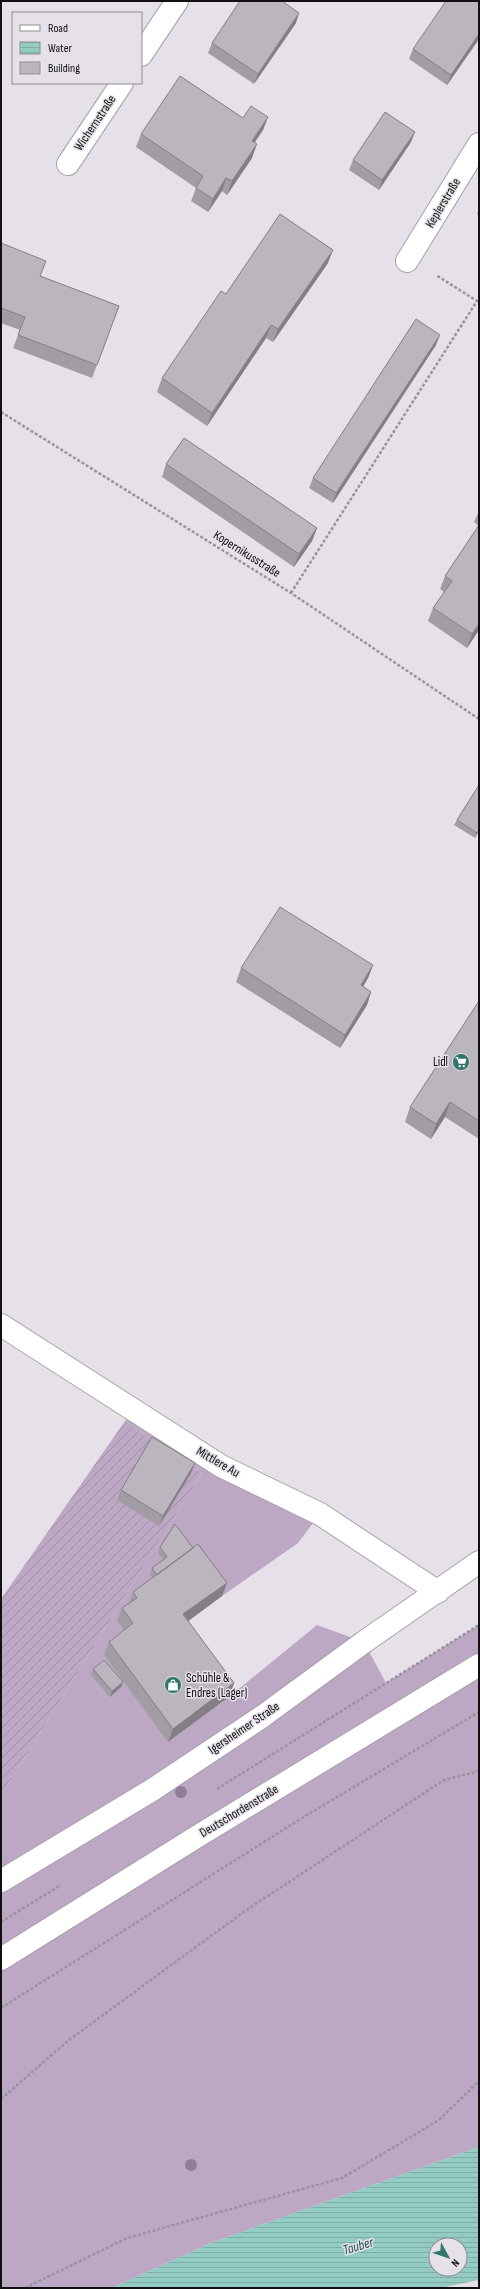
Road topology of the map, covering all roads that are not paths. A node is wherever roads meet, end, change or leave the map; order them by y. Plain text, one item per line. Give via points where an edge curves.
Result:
1 (177, 1) edge
2 (142, 54) edge
3 (121, 84) edge
4 (479, 144) edge
5 (68, 164) dead end
6 (407, 261) dead end
7 (1, 1325) edge
8 (479, 1562) edge
9 (438, 1592) junction
10 (479, 1665) edge
11 (1, 1881) edge
12 (1, 1959) edge

1 - 2 street
3 - 5 street, Wichernstraße
4 - 6 street, Keplerstraße
7 - 9 street, Mittlere Au via 221,1466 320,1514
8 - 9 street, Igersheimer Straße
9 - 11 street, Igersheimer Straße via 263,1716 152,1790
10 - 12 street, Deutschordenstraße

